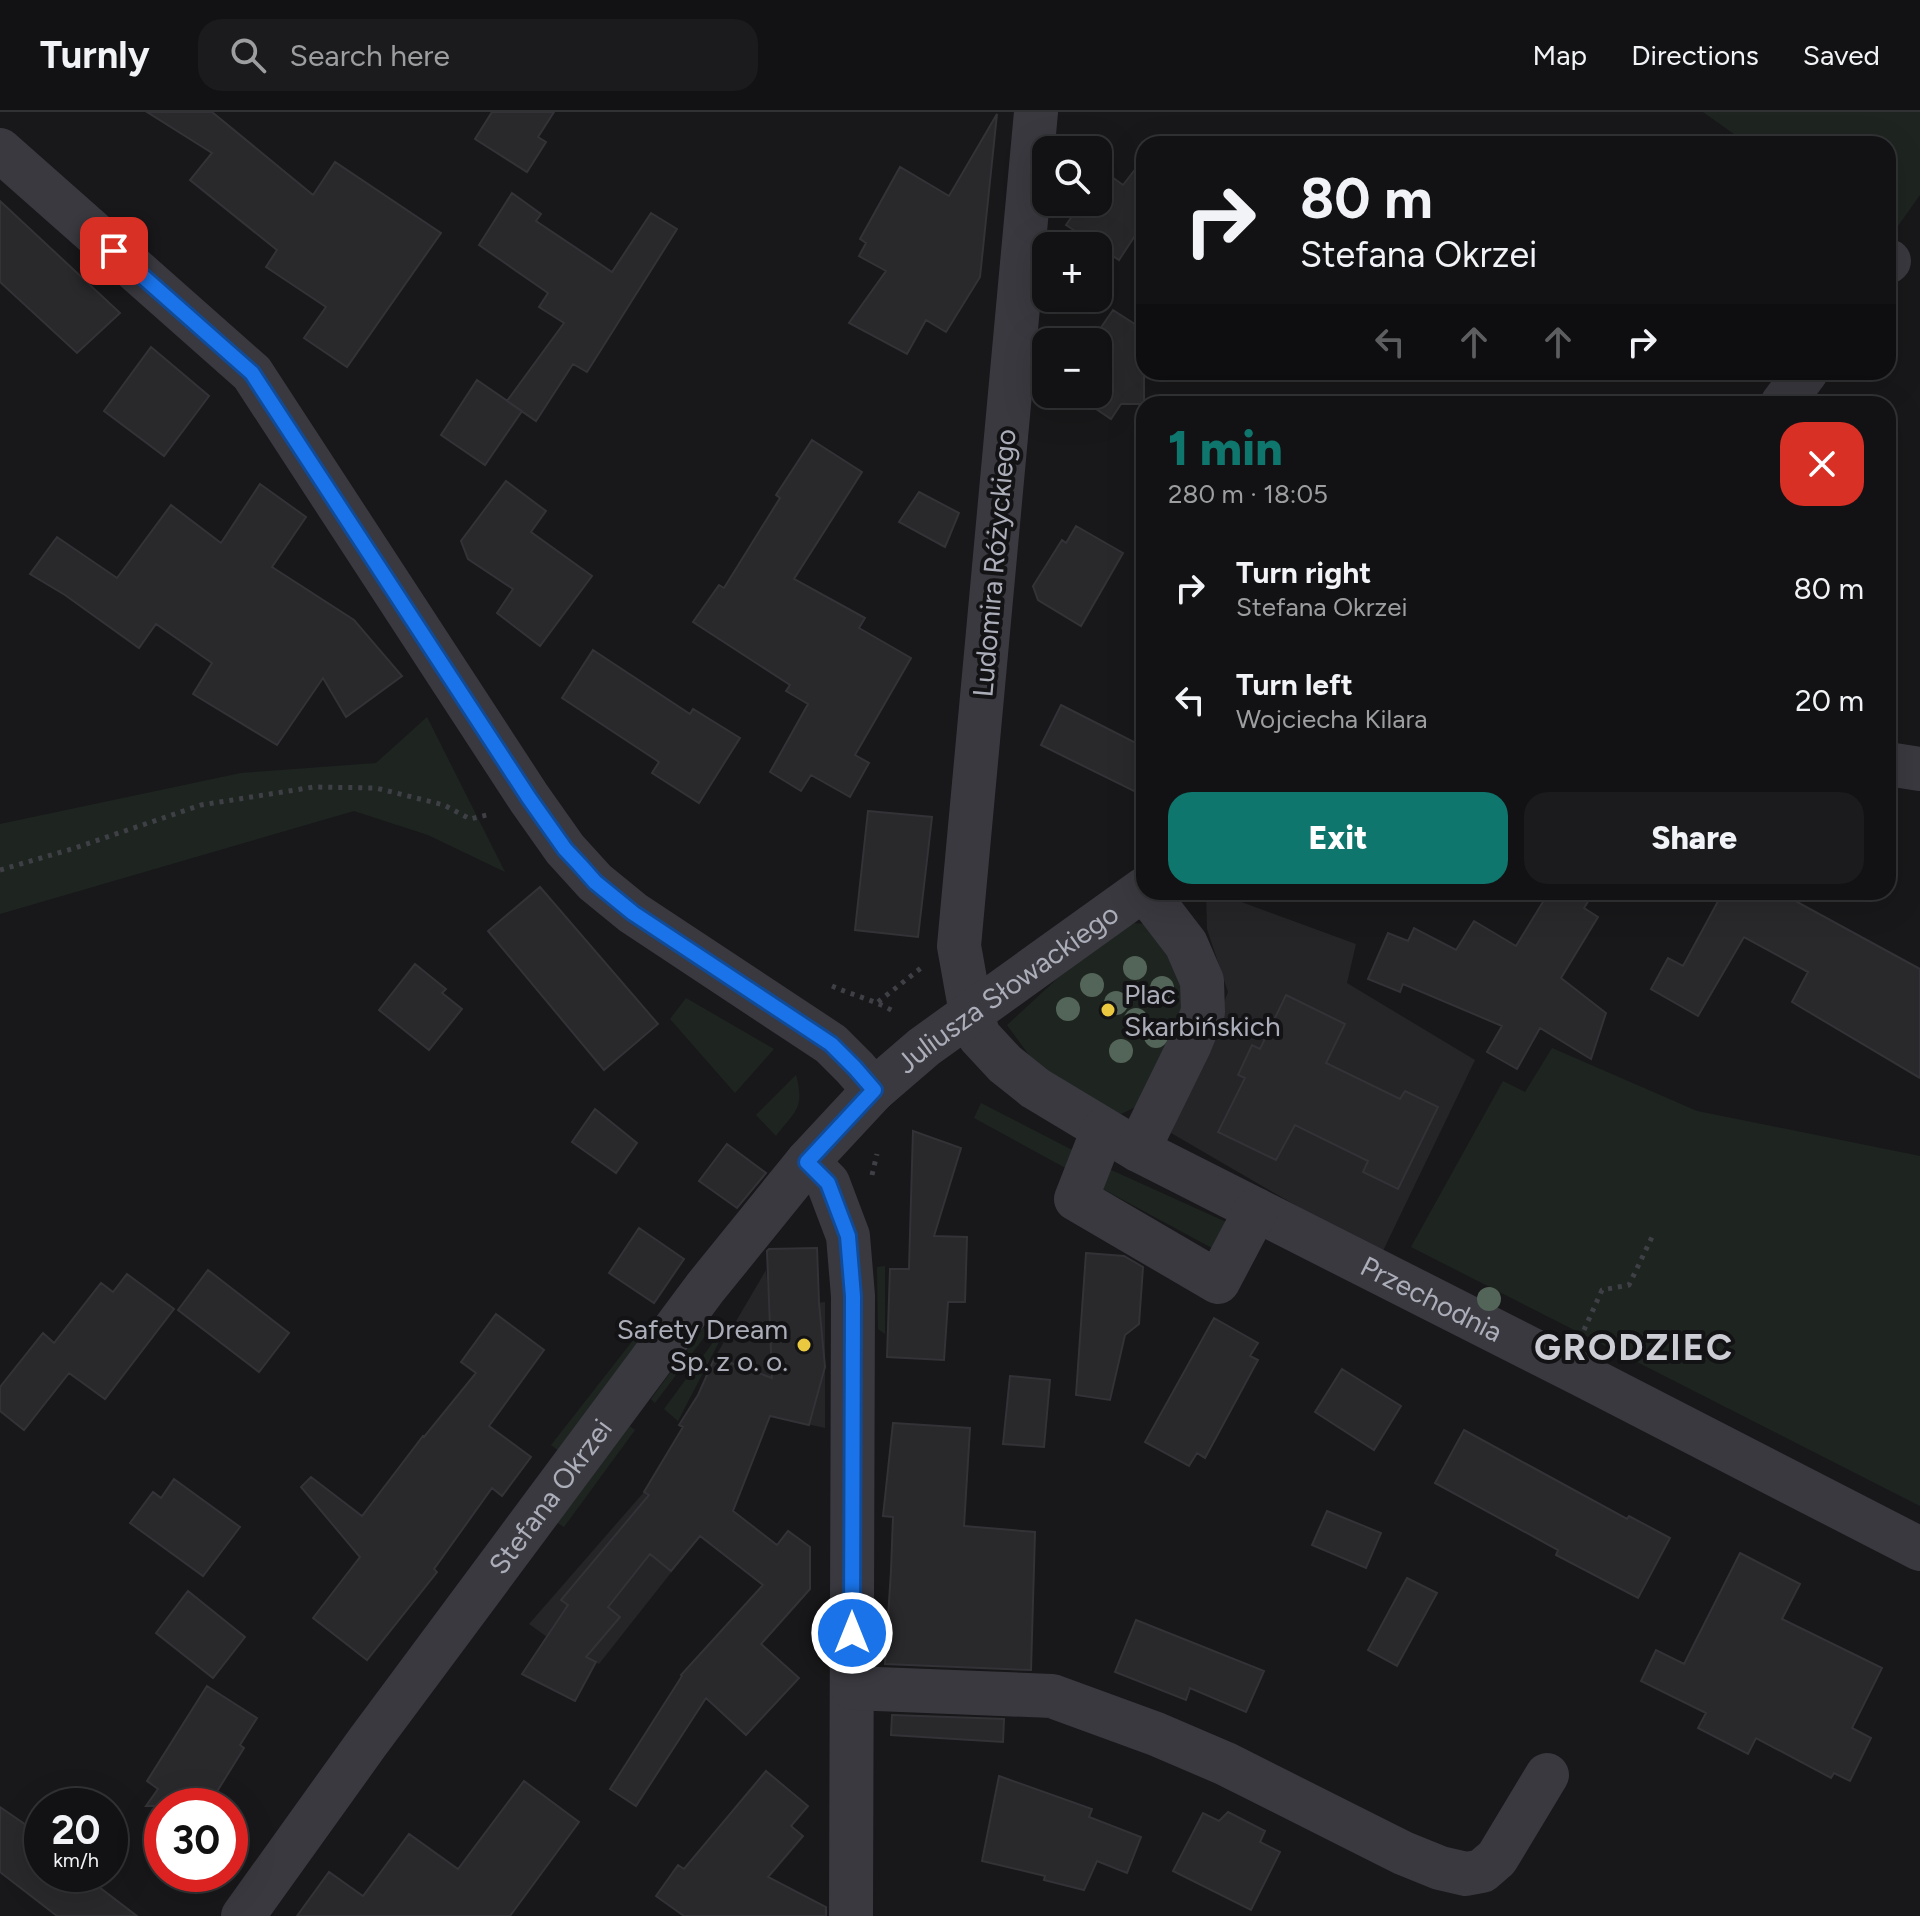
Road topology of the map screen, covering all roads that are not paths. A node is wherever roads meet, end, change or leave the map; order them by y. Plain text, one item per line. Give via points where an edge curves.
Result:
1 (1036, 112) edge
2 (0, 150) edge
3 (1896, 765) edge
4 (1920, 769) edge
5 (1136, 896) edge
6 (1152, 900) edge
7 (971, 1013) junction
8 (874, 1090) junction
9 (1120, 1140) junction
10 (807, 1162) junction
11 (1256, 1210) junction
12 (1920, 1549) edge
13 (852, 1688) junction
14 (1547, 1775) dead end
15 (243, 1916) edge
16 (851, 1916) edge

1 - 7 street, Ludomira Różyckiego via 959,946
2 - 8 street via 252,373 529,798 595,882 633,913 831,1044
3 - 4 street
5 - 7 street, Juliusza Słowackiego
6 - 9 street via 1186,944 1202,981 1203,1012 1190,1044
7 - 8 street, Juliusza Słowackiego
7 - 9 street, Przechodnia via 979,1036 1005,1064
8 - 10 street, Stefana Okrzei
9 - 11 street, Przechodnia
9 - 11 street via 1076,1199 1218,1282
10 - 13 street via 828,1183 849,1247
10 - 15 street, Stefana Okrzei via 705,1288
11 - 12 street, Przechodnia
13 - 14 street via 1052,1696 1226,1764 1403,1853 1466,1874 1482,1871 1497,1858
13 - 16 street

